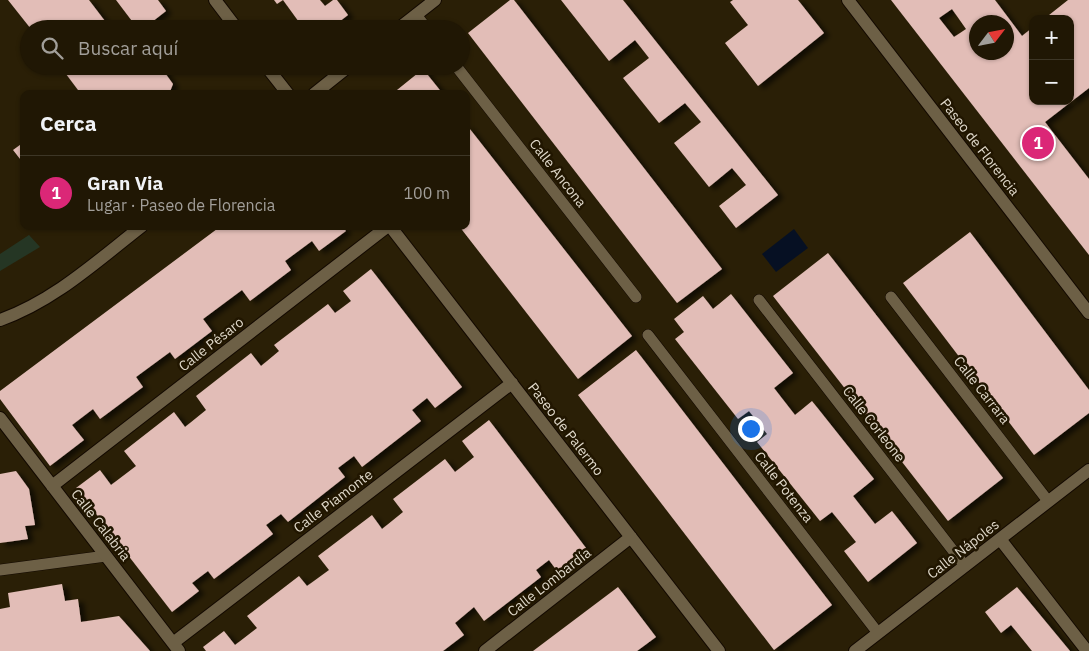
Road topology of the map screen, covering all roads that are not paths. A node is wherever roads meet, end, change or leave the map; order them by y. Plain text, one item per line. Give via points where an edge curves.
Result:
1 (215, 0) edge
2 (436, 0) edge
3 (848, 0) edge
4 (416, 15) junction
5 (230, 20) edge
6 (410, 20) edge
7 (420, 20) edge
8 (273, 75) edge
9 (338, 75) edge
10 (463, 75) edge
11 (285, 90) edge
12 (319, 90) edge
13 (137, 230) edge
14 (384, 230) edge
15 (392, 230) edge
16 (636, 297) dead end
17 (891, 297) dead end
18 (759, 300) dead end
19 (1089, 313) edge
20 (0, 320) edge
21 (648, 335) dead end
22 (512, 383) junction
23 (0, 418) edge
24 (1089, 470) edge
25 (52, 486) junction
26 (1048, 502) junction
27 (631, 537) junction
28 (1000, 539) junction
29 (106, 556) junction
30 (964, 566) junction
31 (0, 570) edge
32 (878, 633) junction
33 (176, 647) edge
34 (485, 651) edge
35 (719, 651) edge
36 (855, 651) edge
37 (1087, 651) edge

1 - 5 street
2 - 4 street
3 - 19 street, Paseo de Florencia
4 - 6 street
4 - 7 lane
8 - 11 street
9 - 12 street
10 - 16 lane, Calle Ancona
13 - 20 street via 46,299
14 - 25 street, Calle Pésaro
15 - 22 street, Paseo de Palermo
17 - 26 lane, Calle Carrara
18 - 30 lane, Calle Corleone
21 - 32 lane, Calle Potenza
22 - 27 street, Paseo de Palermo
22 - 33 street, Calle Piamonte
23 - 25 street, Calle Calabria
24 - 26 street, Calle Nápoles
25 - 29 street, Calle Calabria
26 - 28 street, Calle Nápoles
27 - 34 street, Calle Lombardía
27 - 35 street, Paseo de Palermo
28 - 30 street, Calle Nápoles
28 - 37 street
29 - 31 lane
29 - 33 street, Calle Calabria
30 - 32 street, Calle Nápoles
32 - 36 street, Calle Nápoles

